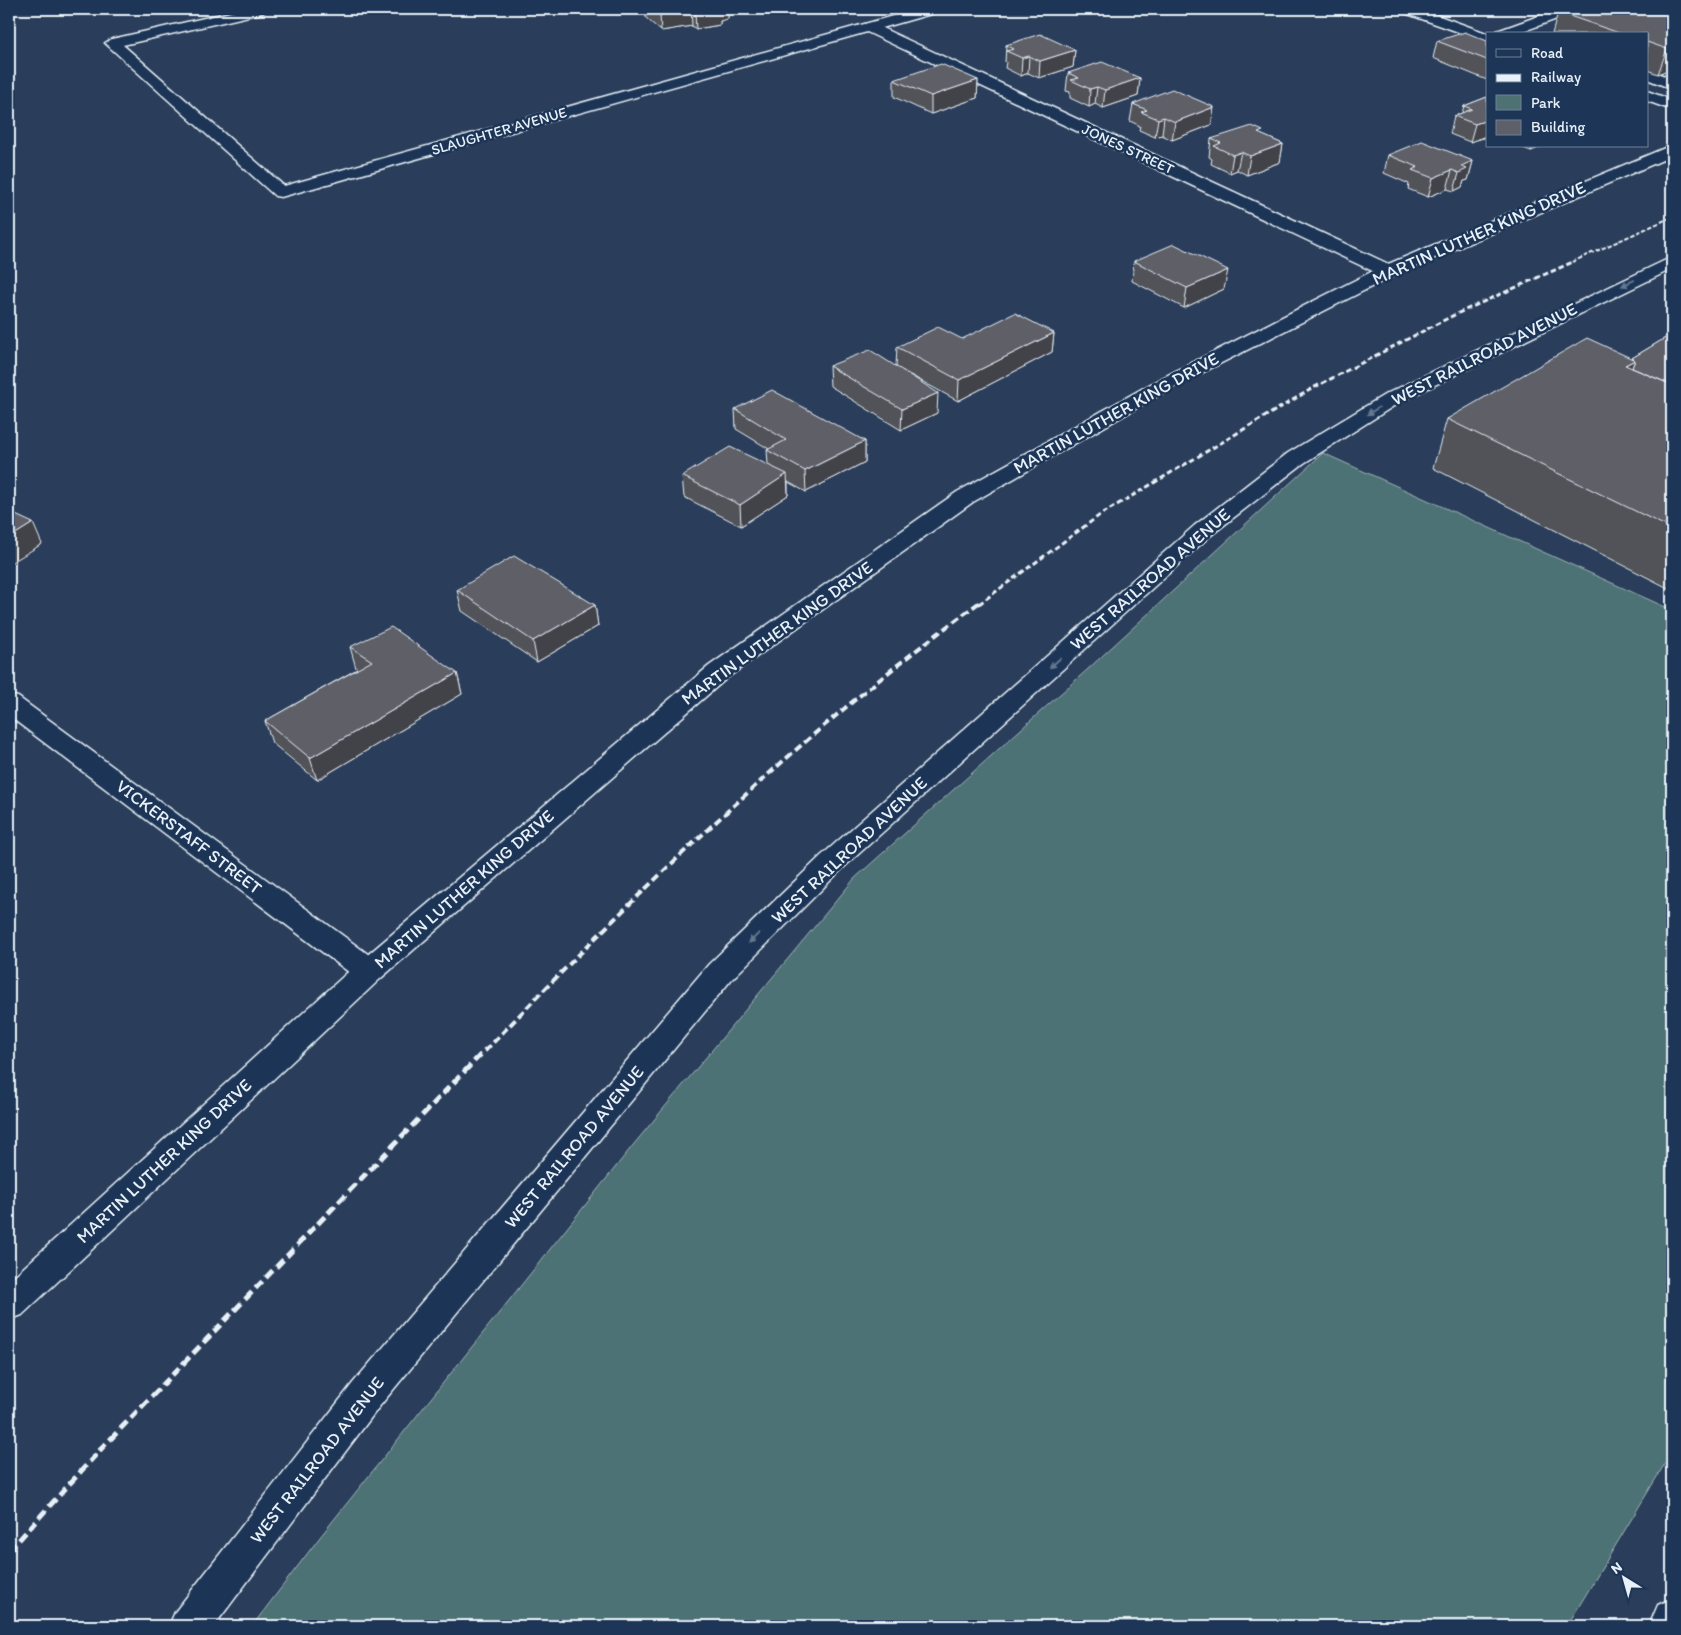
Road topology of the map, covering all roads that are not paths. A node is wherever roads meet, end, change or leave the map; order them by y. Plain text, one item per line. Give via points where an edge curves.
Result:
1 (262, 9) edge
2 (933, 9) edge
3 (1408, 9) edge
4 (1571, 9) edge
5 (868, 27) junction
6 (1519, 28) junction
7 (1508, 32) edge
8 (1530, 32) edge
9 (1486, 38) edge
10 (1648, 74) edge
11 (1672, 84) edge
12 (1648, 96) edge
13 (1672, 105) edge
14 (1672, 150) edge
15 (1672, 262) edge
16 (1388, 271) junction
17 (9, 703) edge
18 (369, 971) junction
19 (9, 1304) edge
20 (1672, 1620) edge
21 (189, 1626) edge
22 (1670, 1626) edge

1 - 5 street, SLAUGHTER AVENUE via 112,43 281,192
2 - 5 street, SLAUGHTER AVENUE
3 - 9 street
4 - 6 street
5 - 16 street, JONES STREET
6 - 7 street
6 - 8 street
10 - 11 street
12 - 13 street
14 - 16 street, MARTIN LUTHER KING DRIVE
15 -> 21 street, WEST RAILROAD AVENUE via 1393,398 1296,458 1202,530 832,862 720,972 366,1395
16 - 18 street, MARTIN LUTHER KING DRIVE via 1163,385 965,497 718,672
17 - 18 street, VICKERSTAFF STREET
18 - 19 street, MARTIN LUTHER KING DRIVE
20 - 22 street

